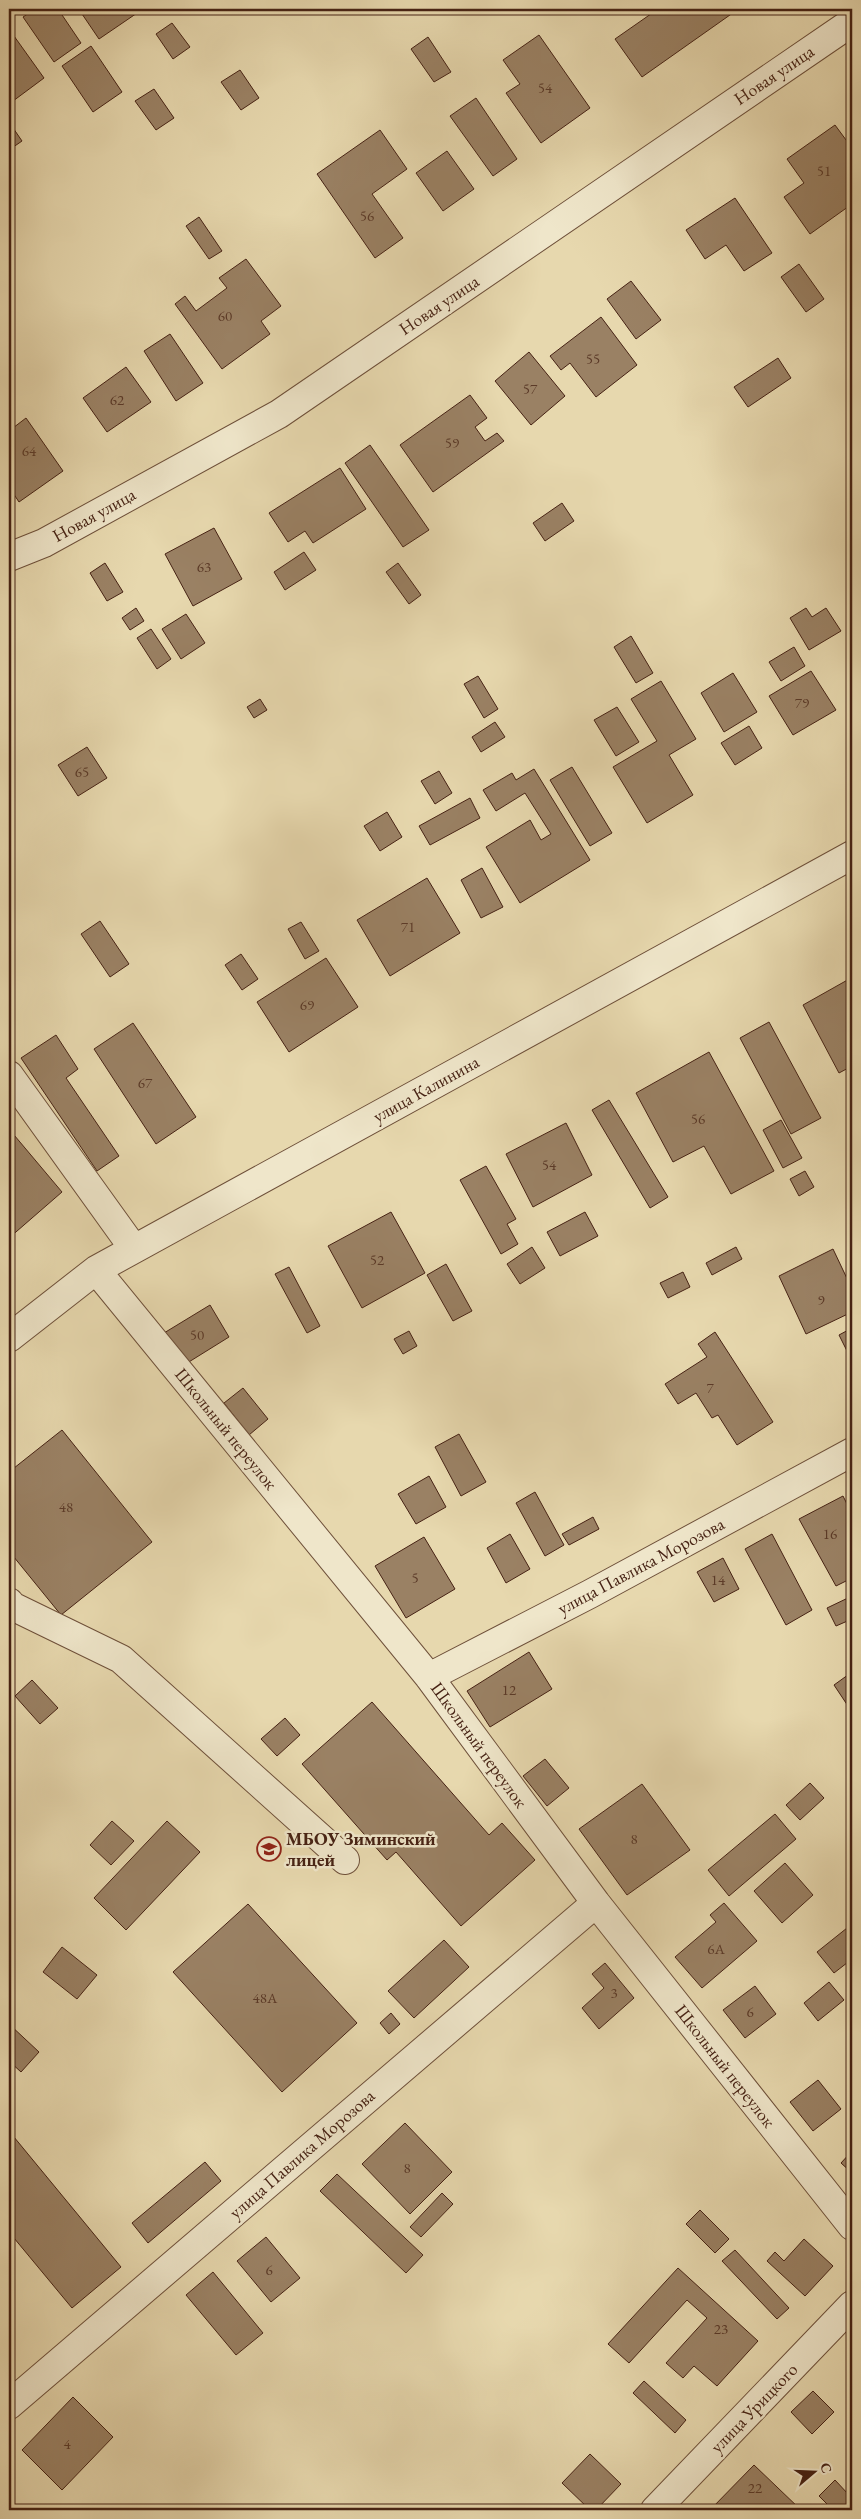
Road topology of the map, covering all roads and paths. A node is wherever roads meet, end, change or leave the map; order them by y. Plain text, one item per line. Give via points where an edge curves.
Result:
1 (852, 22) edge
2 (9, 557) edge
3 (852, 856) edge
4 (9, 1075) edge
5 (134, 1249) junction
6 (96, 1270) junction
7 (9, 1338) edge
8 (852, 1452) edge
9 (9, 1602) edge
10 (429, 1677) junction
11 (345, 1860) dead end
12 (596, 1903) junction
13 (852, 2226) edge
14 (852, 2305) edge
15 (9, 2405) edge
16 (656, 2510) edge

1 - 2 street, Новая улица via 279,414 44,543
3 - 5 street, улица Калинина
4 - 5 street
5 - 6 street, улица Калинина
6 - 7 street, улица Калинина
6 - 10 street, Школьный переулок
8 - 10 street, улица Павлика Морозова
9 - 11 street via 121,1659
10 - 12 street, Школьный переулок
12 - 13 street, Школьный переулок
12 - 15 street, улица Павлика Морозова
14 - 16 street, улица Урицкого

